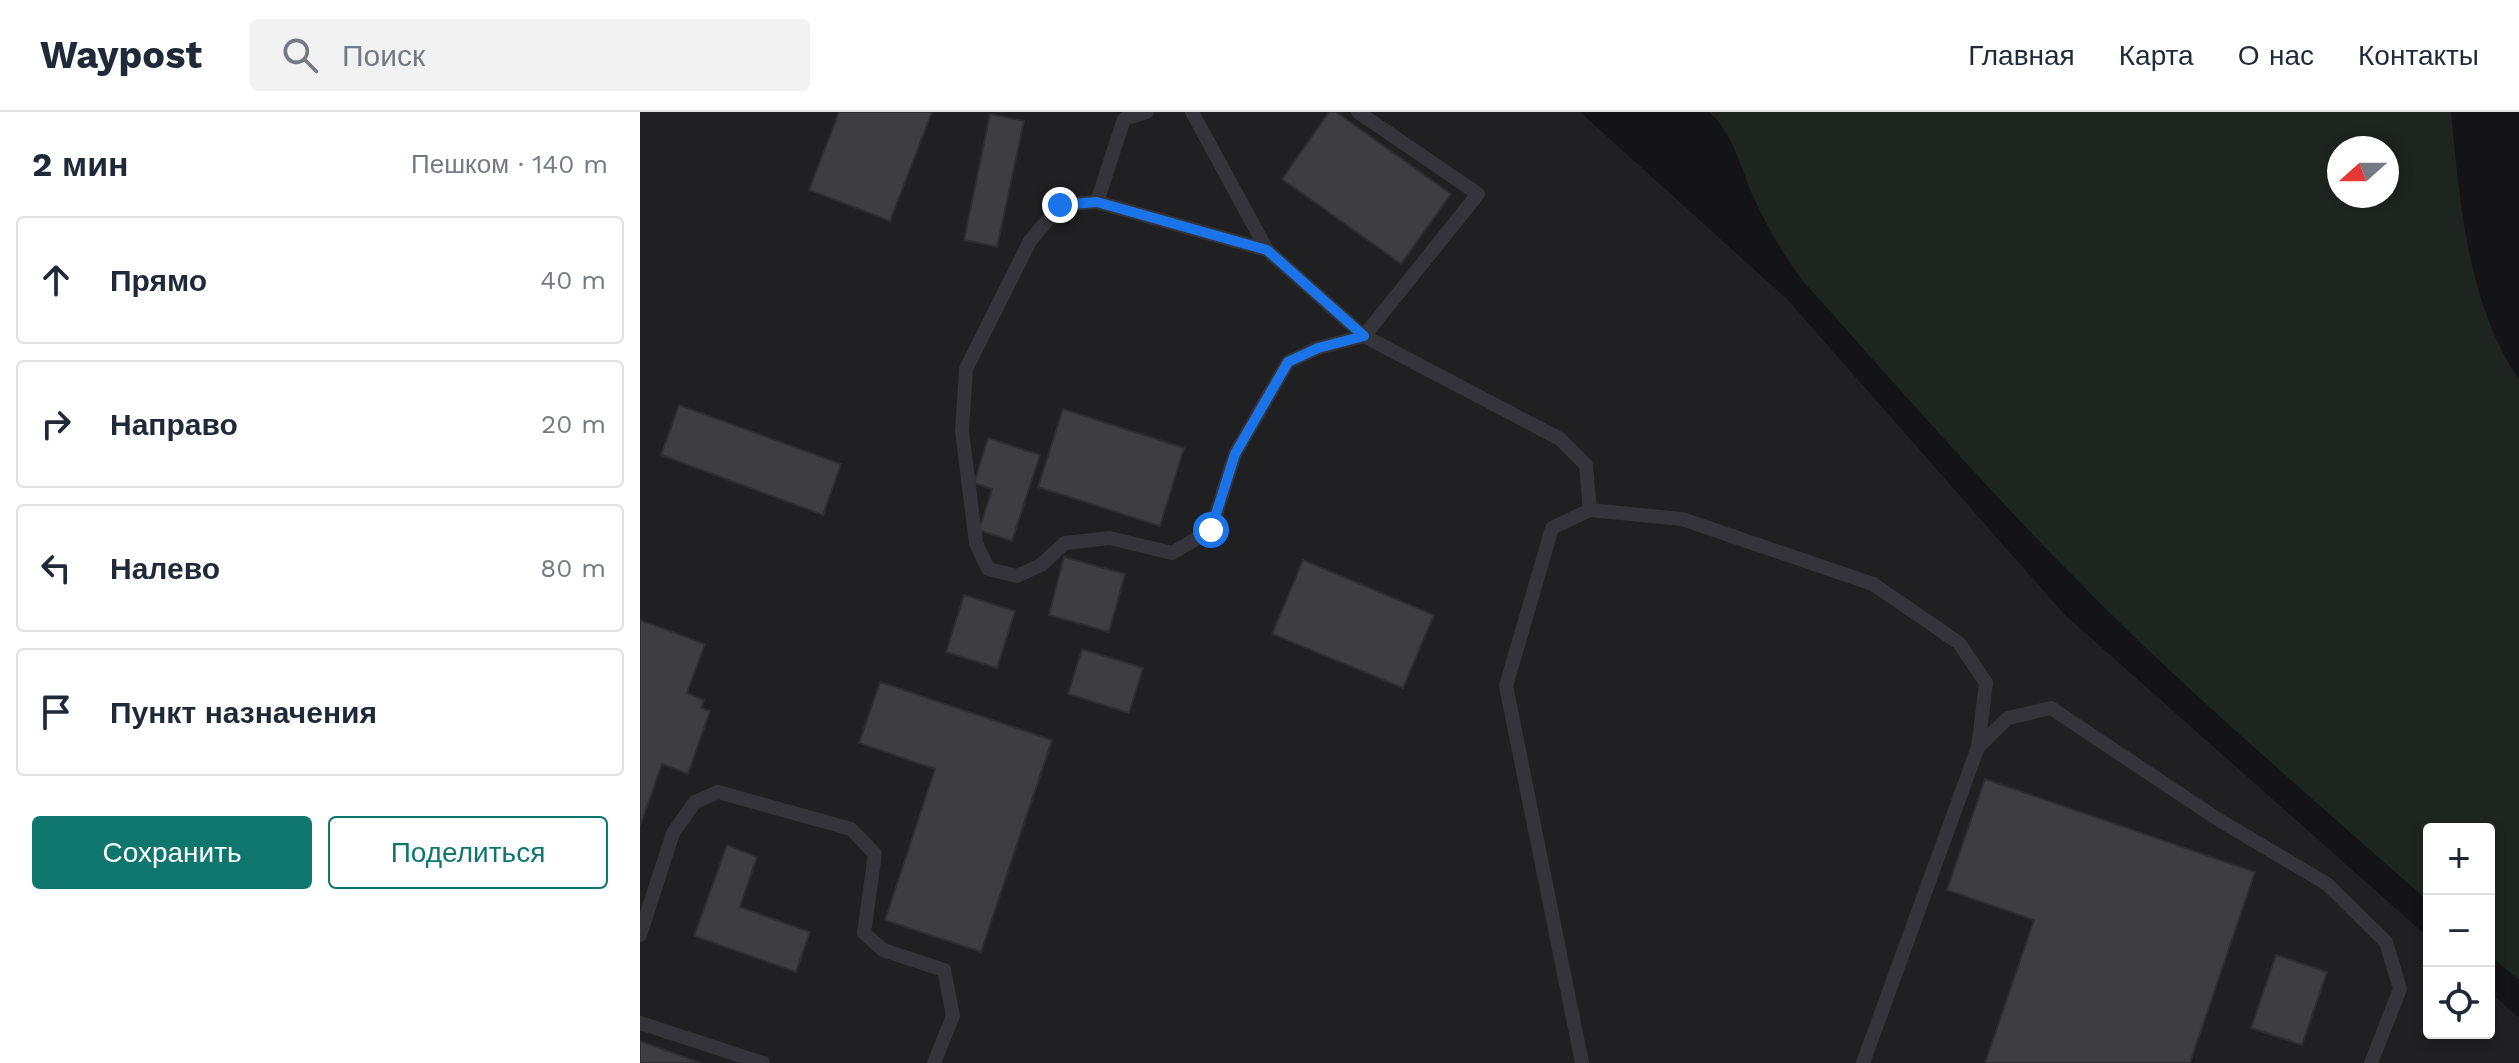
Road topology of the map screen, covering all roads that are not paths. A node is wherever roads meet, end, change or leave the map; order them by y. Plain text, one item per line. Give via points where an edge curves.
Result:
1 (1147, 112) edge
2 (1192, 112) edge
3 (1358, 112) edge
4 (1097, 202) junction
5 (1267, 250) junction
6 (1364, 336) junction
7 (1590, 510) junction
8 (1978, 747) junction
9 (640, 935) edge
10 (640, 1023) edge
11 (763, 1063) edge
12 (934, 1063) edge
13 (1582, 1063) edge
14 (1863, 1063) edge
15 (2371, 1063) edge

1 - 4 lane via 1124,119
2 - 5 lane
3 - 6 lane via 1478,194
4 - 5 lane
4 - 6 lane via 1060,205 1030,241 966,369 962,431 976,543 988,569 1017,576 1041,565 1065,543 1110,538 1172,553 1211,530 1235,454 1288,362
5 - 6 lane
6 - 7 lane via 1560,439 1586,465
7 - 8 lane via 1682,519 1873,584 1959,643 1986,683
7 - 13 lane via 1552,528 1506,686
8 - 14 lane
8 - 15 lane via 2008,718 2051,708 2219,820 2327,884 2386,942 2400,989
9 - 12 lane via 673,833 695,802 718,792 851,829 875,854 864,933 883,950 944,970 953,1016
10 - 11 lane

